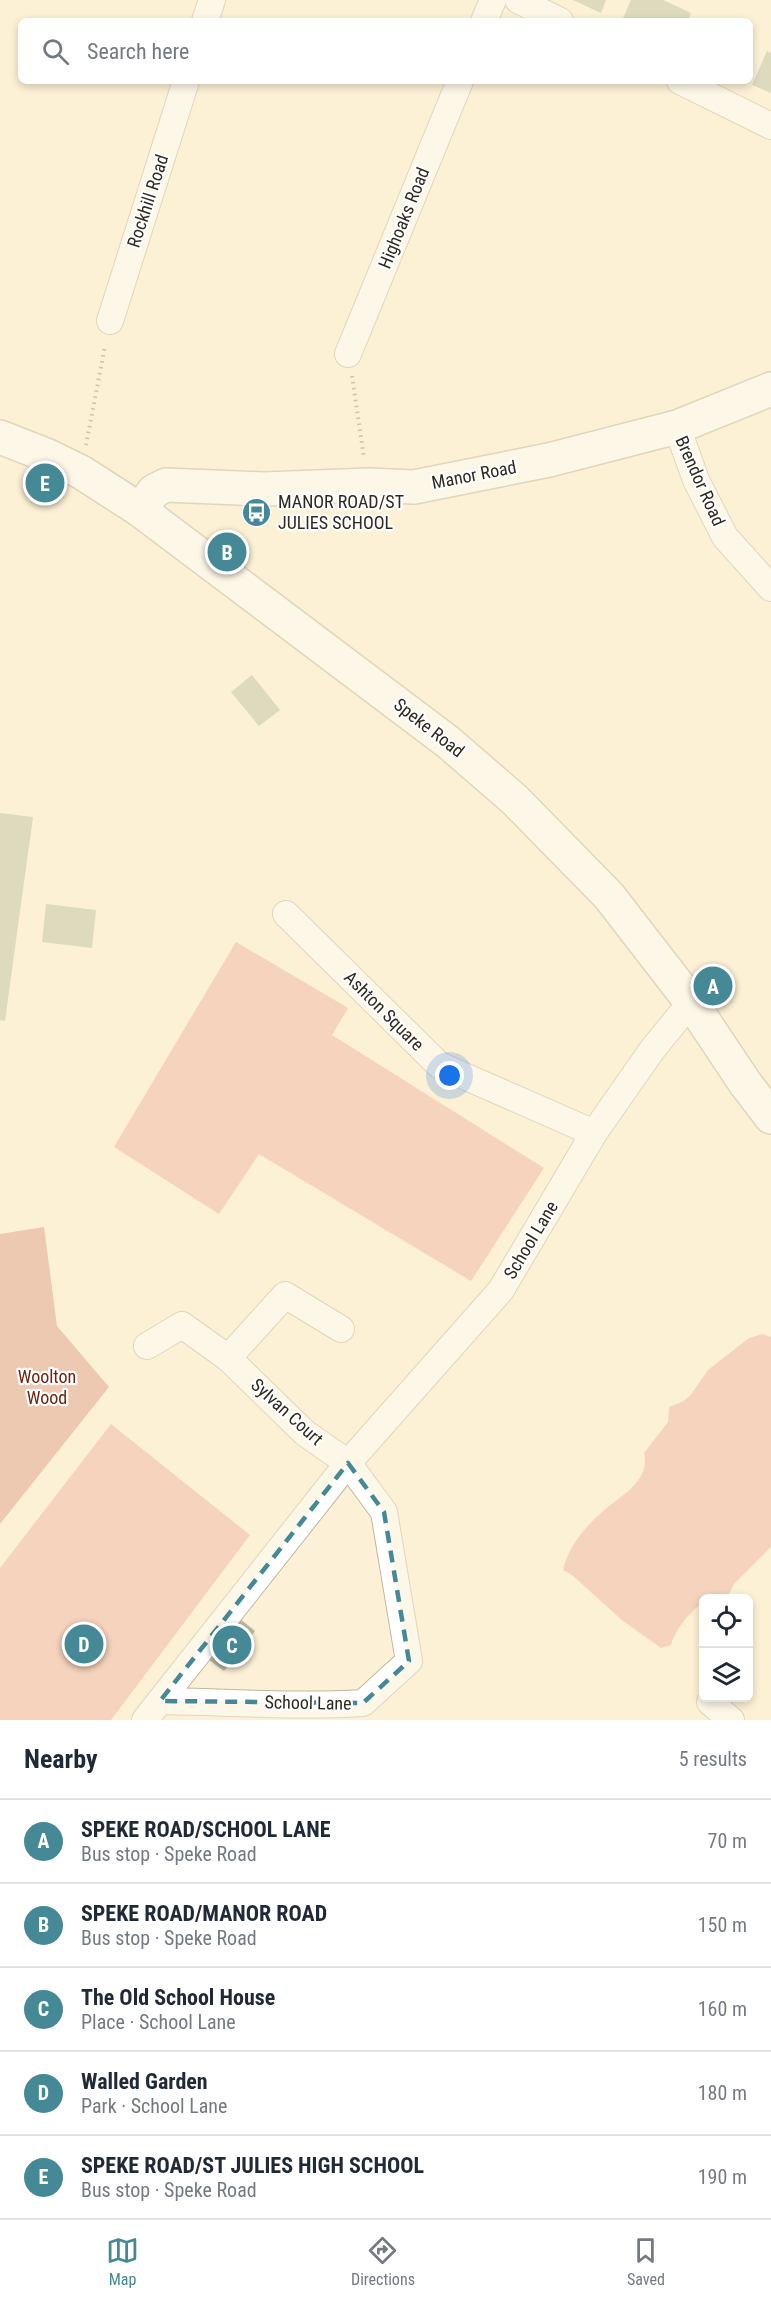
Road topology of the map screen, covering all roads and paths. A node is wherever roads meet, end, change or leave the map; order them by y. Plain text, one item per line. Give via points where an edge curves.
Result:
1 (212, 0) edge
2 (493, 0) edge
3 (518, 0) edge
4 (206, 18) edge
5 (485, 18) edge
6 (554, 18) edge
7 (185, 84) edge
8 (459, 84) edge
9 (686, 84) edge
10 (771, 126) edge
11 (110, 321) joint
12 (348, 354) joint
13 (771, 390) edge
14 (677, 428) junction
15 (0, 437) edge
16 (81, 472) junction
17 (369, 485) junction
18 (140, 510) junction
19 (771, 588) edge
20 (286, 914) dead end
21 (691, 1002) junction
22 (771, 1117) edge
23 (594, 1133) junction
24 (341, 1329) dead end
25 (147, 1346) dead end
26 (228, 1358) junction
27 (348, 1463) junction
28 (710, 1702) dead end
29 (152, 1711) edge
30 (731, 1720) edge

1 - 4 street
2 - 5 street
3 - 6 street
7 - 11 street, Rockhill Road
8 - 12 street, Highoaks Road
9 - 10 street
11 - 16 path
12 - 17 path
13 - 14 street, Manor Road
14 - 17 street, Manor Road via 549,460 414,487
14 - 19 street, Brendor Road via 696,480 725,537
15 - 16 street, Speke Road
16 - 18 street, Speke Road
17 - 18 street, Manor Road via 264,489 166,486 154,491
18 - 21 street, Speke Road via 448,741 515,800 609,896
20 - 23 street, Ashton Square via 439,1065
21 - 22 street, Speke Road
21 - 23 street, School Lane
23 - 27 street, School Lane via 501,1290
24 - 26 street via 285,1295
25 - 26 street, Sylvan Court via 182,1326
26 - 27 street, Sylvan Court via 304,1433
27 - 29 street, School Lane
27 - 29 street, School Lane via 384,1512 409,1661 363,1703 311,1706 258,1702
28 - 30 street

